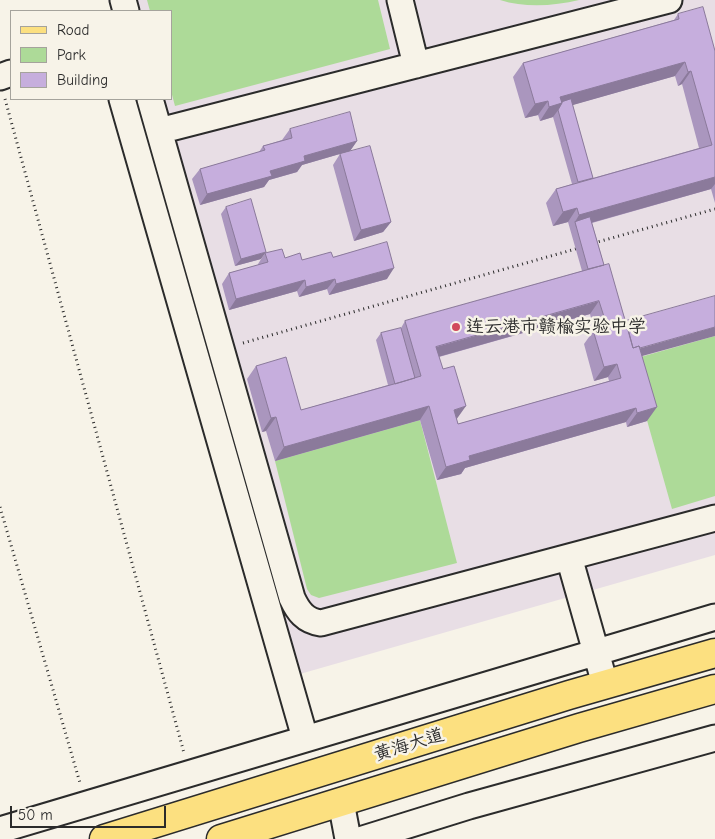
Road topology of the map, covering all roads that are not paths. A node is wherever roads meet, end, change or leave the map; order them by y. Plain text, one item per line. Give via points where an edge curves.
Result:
1 (400, 0) edge
2 (669, 0) edge
3 (416, 65) junction
4 (122, 100) edge
5 (150, 100) edge
6 (159, 131) junction
7 (715, 518) edge
8 (569, 557) junction
9 (715, 617) edge
10 (596, 652) junction
11 (715, 653) edge
12 (605, 684) junction
13 (715, 689) edge
14 (305, 738) junction
15 (715, 738) edge
16 (341, 802) junction
17 (0, 830) edge
18 (104, 839) edge
19 (221, 839) edge
20 (348, 839) edge
21 (363, 839) edge

1 - 3 street
2 - 3 street
3 - 6 street
4 - 14 street
5 - 6 street
6 - 8 street via 292,598 299,612 313,622 321,623
7 - 8 street
8 - 10 street
9 - 10 street
10 - 12 street
10 - 14 street
11 - 12 main road, 黄海大道
12 - 18 main road, 黄海大道
13 - 16 main road, 黄海大道
14 - 17 street
15 - 21 street
16 - 19 main road, 黄海大道
16 - 20 street

